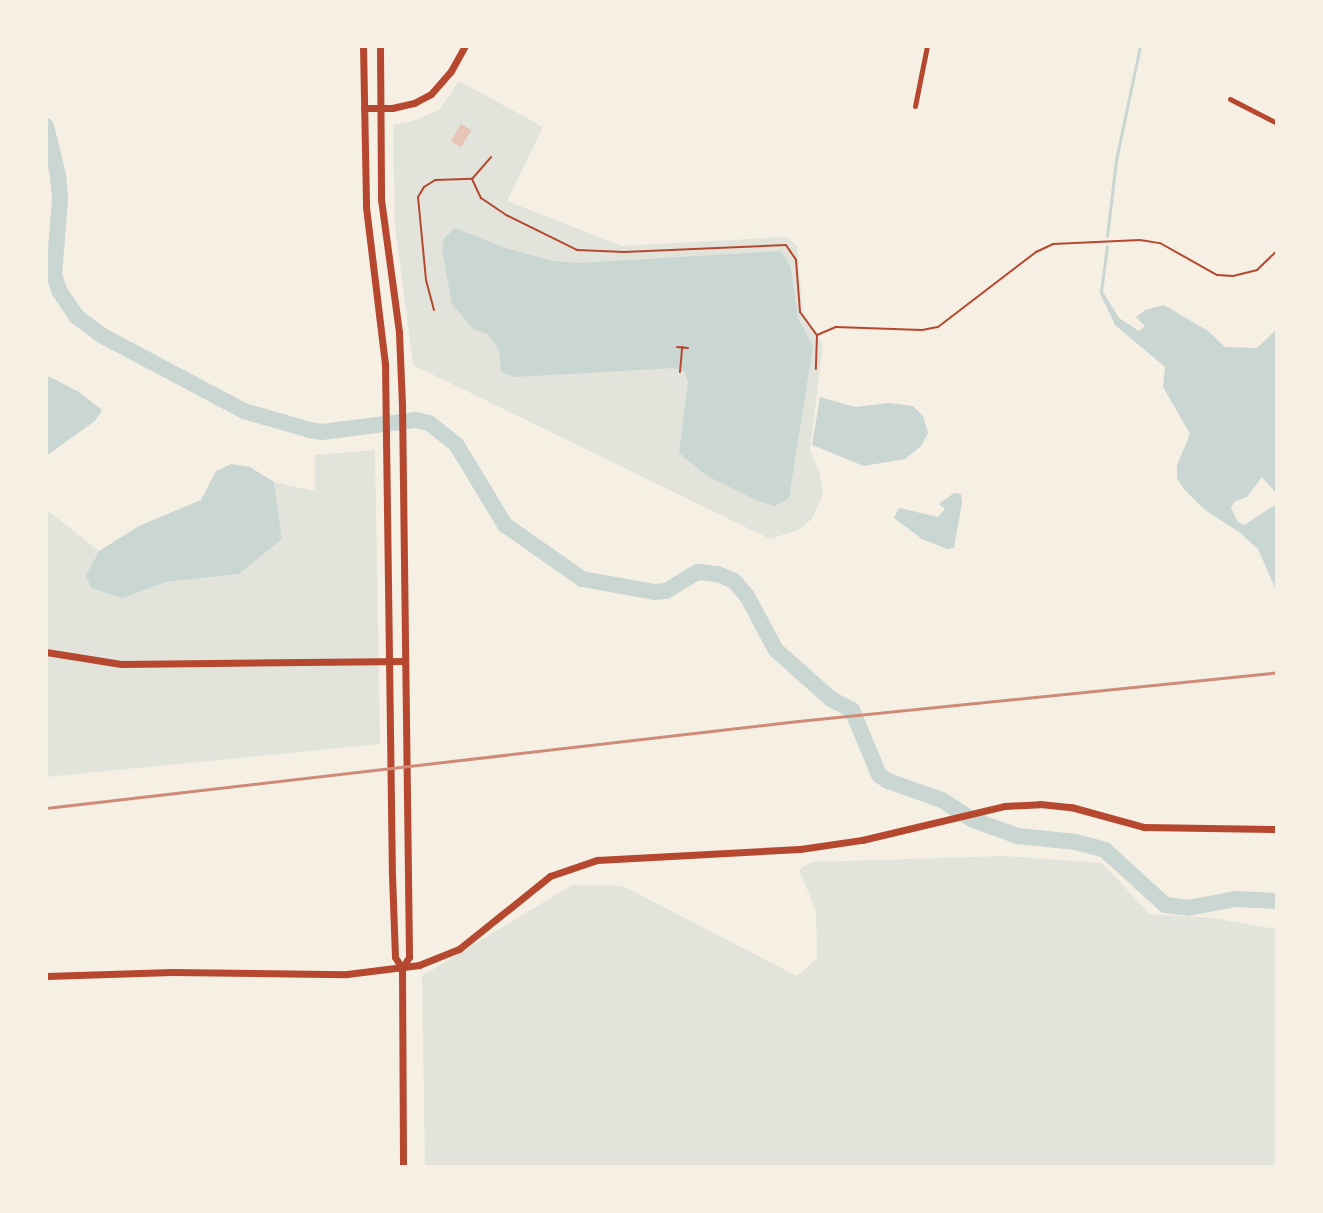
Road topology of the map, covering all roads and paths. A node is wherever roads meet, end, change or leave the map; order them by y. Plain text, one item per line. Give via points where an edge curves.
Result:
1 (363, 46) edge
2 (380, 46) edge
3 (465, 46) edge
4 (927, 46) edge
5 (1230, 99) dead end
6 (915, 106) dead end
7 (364, 108) junction
8 (381, 108) junction
9 (1277, 123) edge
10 (491, 157) dead end
11 (472, 179) junction
12 (1277, 251) edge
13 (434, 310) dead end
14 (817, 335) junction
15 (677, 347) dead end
16 (682, 347) junction
17 (688, 348) dead end
18 (816, 369) dead end
19 (680, 372) dead end
20 (46, 652) edge
21 (388, 661) junction
22 (405, 661) junction
23 (1277, 829) edge
24 (402, 968) junction
25 (46, 976) edge
26 (403, 1167) edge

1 - 7 main road
2 - 8 main road
3 - 8 main road via 431,94 414,103
4 - 6 street
5 - 9 street
7 - 8 main road
7 - 21 main road via 366,207 385,364
8 - 22 main road via 381,199 402,372
10 - 11 path
11 - 13 path via 435,180 418,197
11 - 14 path via 481,198 506,215 577,250 786,245 796,260 800,312
12 - 14 path via 1257,270 1233,276 1217,275 1160,243 1053,244 938,327 836,327
14 - 18 path
15 - 16 path
16 - 17 path
16 - 19 path
20 - 21 main road via 121,664
21 - 22 main road
21 - 24 main road via 395,957
22 - 24 main road via 409,957
23 - 24 main road via 1144,827 1040,804 800,849 597,860 550,876 449,955
24 - 25 main road via 347,974
24 - 26 main road

